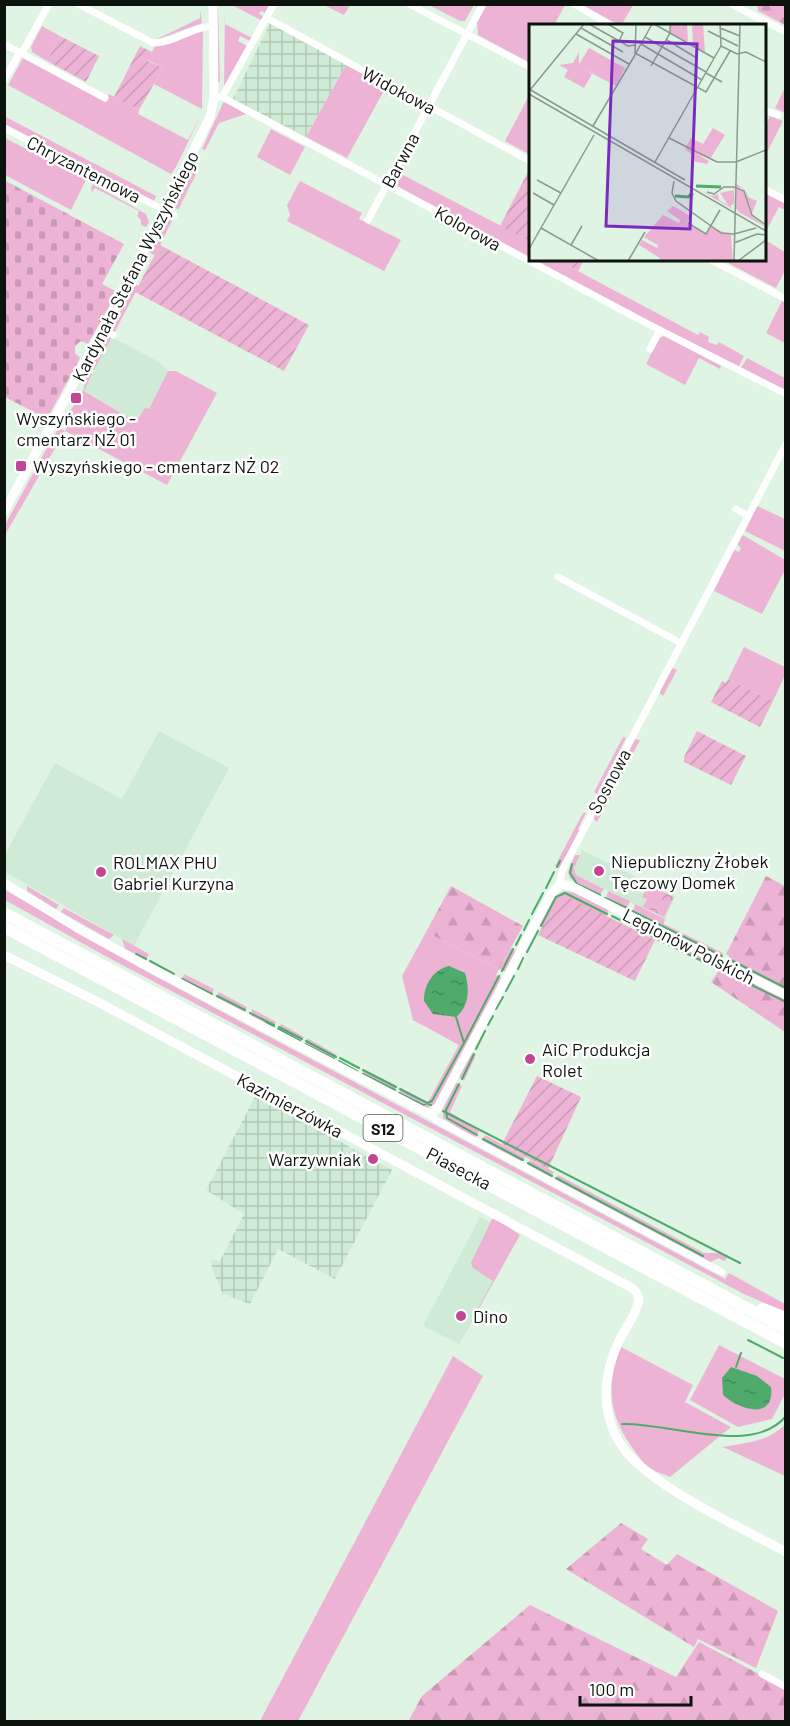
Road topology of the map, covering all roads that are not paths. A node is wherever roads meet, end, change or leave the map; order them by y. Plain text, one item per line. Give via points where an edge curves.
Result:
1 (49, 4) edge
2 (78, 4) edge
3 (213, 4) edge
4 (274, 4) edge
5 (410, 4) edge
6 (483, 4) edge
7 (574, 4) edge
8 (731, 4) edge
9 (267, 18) junction
10 (609, 24) edge
11 (213, 26) junction
12 (786, 32) edge
13 (467, 33) junction
14 (4, 44) edge
15 (21, 53) junction
16 (529, 65) edge
17 (4, 80) edge
18 (218, 97) junction
19 (105, 98) dead end
20 (428, 106) junction
21 (766, 110) edge
22 (778, 115) dead end
23 (4, 128) edge
24 (529, 160) edge
25 (387, 184) junction
26 (766, 190) edge
27 (786, 200) edge
28 (169, 213) junction
29 (368, 220) dead end
30 (529, 260) edge
31 (531, 261) edge
32 (713, 261) edge
33 (786, 299) edge
34 (104, 330) junction
35 (660, 330) junction
36 (113, 335) dead end
37 (650, 349) dead end
38 (786, 394) edge
39 (786, 444) edge
40 (736, 509) dead end
41 (4, 512) edge
42 (748, 516) junction
43 (558, 577) dead end
44 (681, 644) junction
45 (4, 884) edge
46 (560, 884) junction
47 (4, 914) edge
48 (4, 927) edge
49 (4, 956) edge
50 (786, 995) edge
51 (431, 1115) junction
52 (722, 1272) dead end
53 (688, 1277) junction
54 (786, 1318) edge
55 (786, 1329) edge
56 (786, 1343) edge
57 (786, 1552) edge
58 (762, 1674) dead end
59 (786, 1687) edge

1 - 15 street
2 - 11 street via 153,43 165,42 196,27
3 - 11 street, Kardynała Stefana Wyszyńskiego
4 - 9 street
5 - 13 street
6 - 13 street, Barwna
7 - 10 street
8 - 12 street
9 - 18 street
9 - 20 street, Widokowa
11 - 18 street, Kardynała Stefana Wyszyńskiego
13 - 16 street
13 - 20 street, Barwna
14 - 15 street
15 - 17 street
15 - 19 street
18 - 25 street, Kolorowa
18 - 28 street, Kardynała Stefana Wyszyńskiego
20 - 24 street, Widokowa
20 - 25 street, Barwna
21 - 22 street
23 - 28 street, Chryzantemowa
25 - 29 street, Barwna
25 - 30 street, Kolorowa
26 - 27 street
28 - 34 street, Kardynała Stefana Wyszyńskiego
31 - 35 street, Kolorowa
32 - 33 street
34 - 36 street
34 - 41 street, Kardynała Stefana Wyszyńskiego
35 - 37 street
35 - 38 street, Kolorowa
39 - 42 street, Sosnowa
40 - 42 street
42 - 44 street, Sosnowa
43 - 44 street
44 - 46 street, Sosnowa via 562,872
45 - 51 street via 145,965
46 - 50 street, Legionów Polskich via 571,886
46 - 51 street, Sosnowa
47 - 53 highway, Piasecka / S12
48 - 56 highway, Piasecka / S12
49 - 57 street, Kazimierzówka via 175,1043 636,1292 638,1304 612,1356 606,1380 607,1408 619,1442 648,1474
51 - 52 street via 550,1183
53 - 54 highway
53 - 55 highway, Piasecka / S12
58 - 59 street

